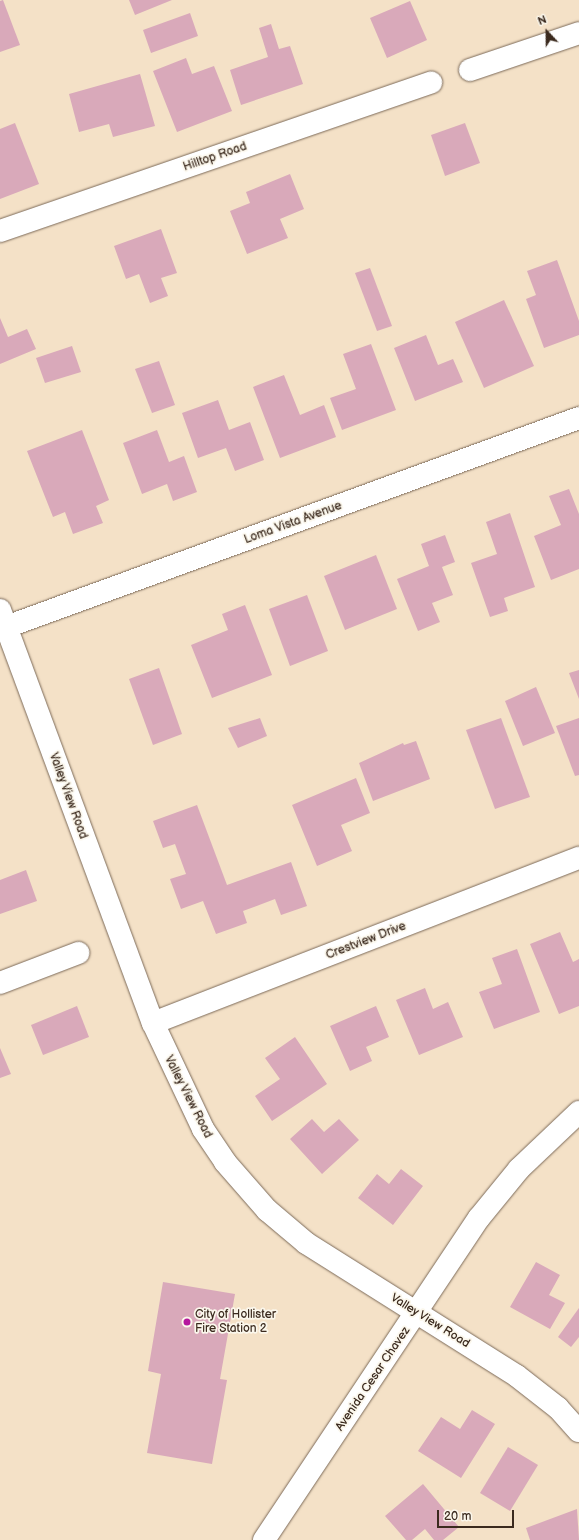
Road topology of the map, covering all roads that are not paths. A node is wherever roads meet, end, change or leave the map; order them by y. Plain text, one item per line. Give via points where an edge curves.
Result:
1 (579, 33) edge
2 (470, 70) dead end
3 (431, 83) dead end
4 (0, 231) edge
5 (579, 418) edge
6 (3, 618) edge
7 (579, 858) edge
8 (78, 953) dead end
9 (0, 983) edge
10 (153, 1023) junction
11 (579, 1112) edge
12 (418, 1313) junction
13 (579, 1432) edge
14 (264, 1540) edge

1 - 2 street
3 - 4 street, Hilltop Road
5 - 6 street, Loma Vista Avenue
6 - 10 street, Valley View Road
7 - 10 street, Crestview Drive
8 - 9 street
10 - 12 street, Valley View Road via 203,1129 225,1162 267,1210 306,1243
11 - 12 street, Avenida Cesar Chavez via 519,1169 479,1218
12 - 13 street, Valley View Road via 517,1376 558,1408
12 - 14 street, Avenida Cesar Chavez

